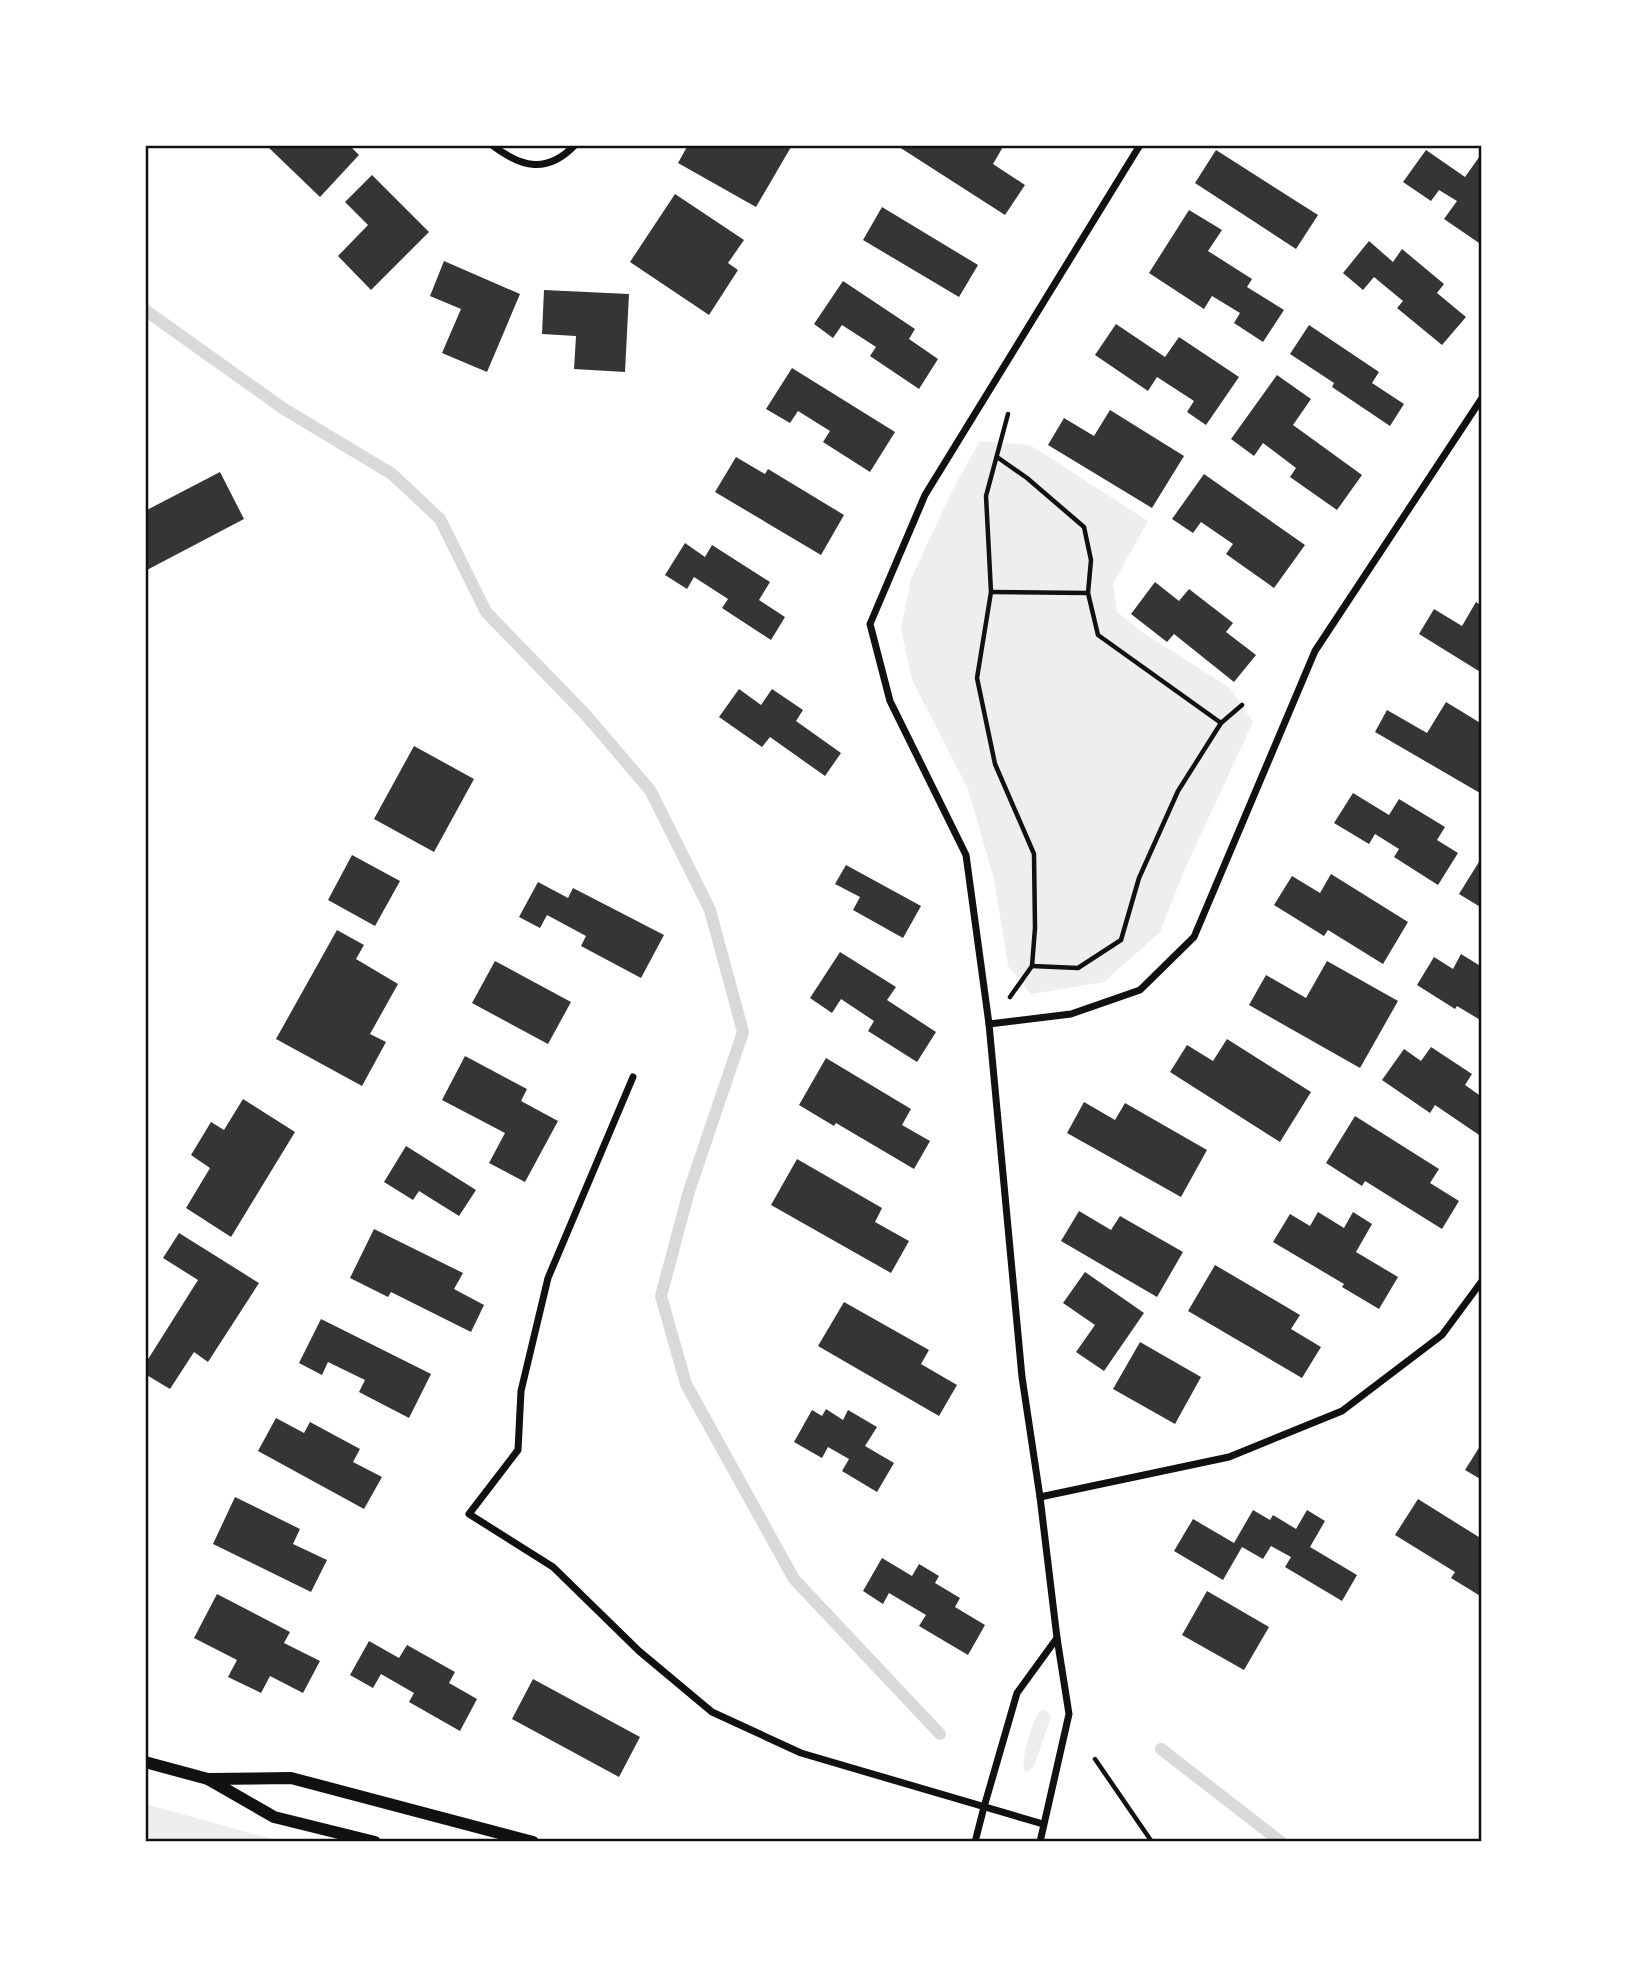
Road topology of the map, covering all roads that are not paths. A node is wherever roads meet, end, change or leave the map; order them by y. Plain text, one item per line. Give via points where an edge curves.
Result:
1 (492, 145) edge
2 (575, 145) edge
3 (1140, 145) edge
4 (1482, 398) edge
5 (989, 1024) junction
6 (633, 1077) dead end
7 (1482, 1281) edge
8 (1040, 1497) junction
9 (1056, 1638) junction
10 (145, 1762) edge
11 (208, 1779) junction
12 (984, 1807) junction
13 (1043, 1824) junction
14 (375, 1842) edge
15 (533, 1842) edge
16 (975, 1842) edge
17 (1040, 1842) edge

1 - 2 street via 537,166 556,162
3 - 5 street via 925,495 870,624 890,701 966,855
4 - 5 street via 1315,651 1194,937 1140,990 1071,1014
5 - 8 street via 1022,1377
6 - 12 street via 548,1278 521,1391 518,1450 469,1514 553,1567 639,1651 712,1712 801,1753
7 - 8 street via 1442,1335 1342,1411 1228,1457
8 - 9 street
9 - 12 street via 1017,1693
9 - 13 street via 1069,1714
10 - 11 street
11 - 14 street via 274,1817
11 - 15 street via 291,1778
12 - 13 street
12 - 16 street
13 - 17 street

